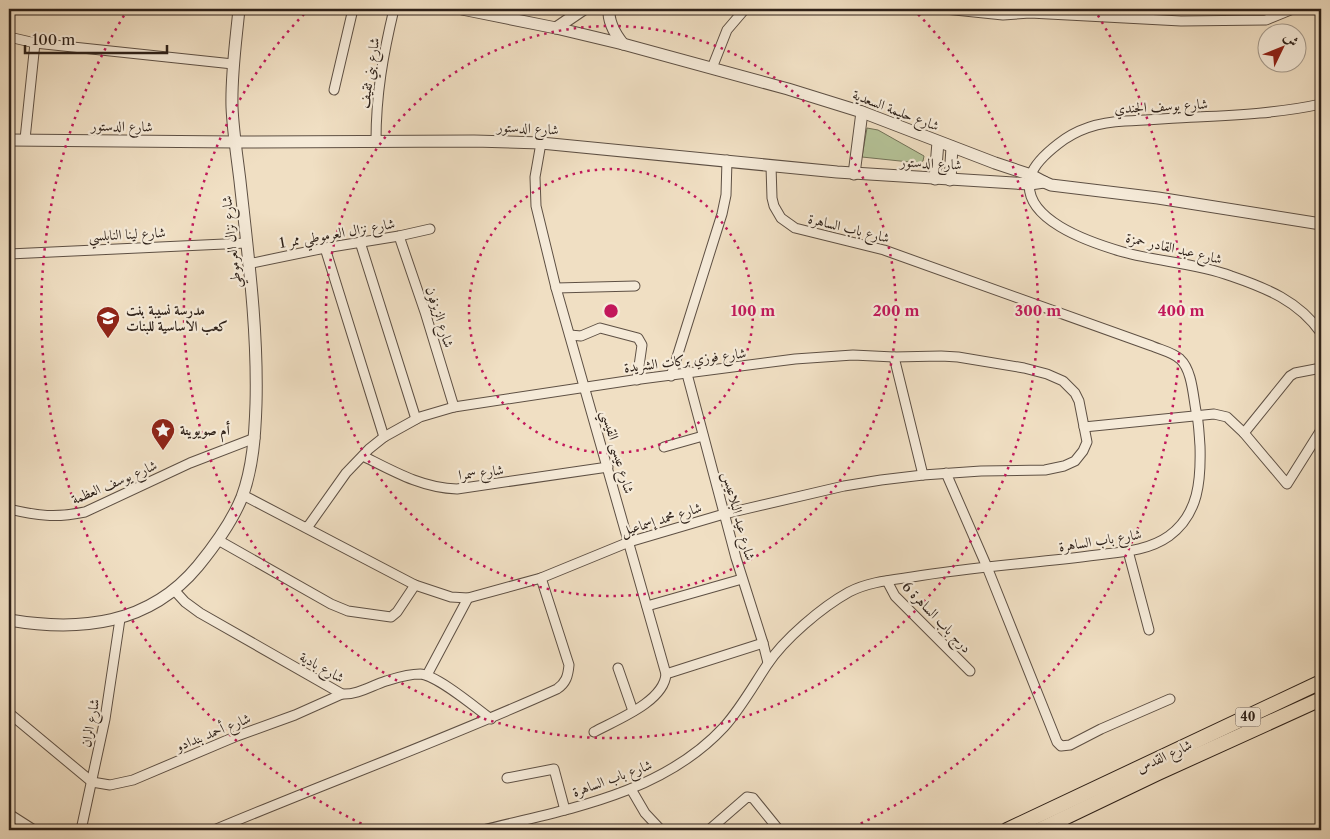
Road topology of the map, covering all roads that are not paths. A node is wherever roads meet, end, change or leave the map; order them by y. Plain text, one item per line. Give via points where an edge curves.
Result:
1 (239, 9) edge
2 (353, 9) edge
3 (394, 9) edge
4 (462, 9) edge
5 (584, 9) edge
6 (609, 9) edge
7 (745, 9) edge
8 (945, 9) edge
9 (1125, 9) edge
10 (1293, 9) edge
11 (1030, 11) edge
12 (1117, 17) junction
13 (556, 28) junction
14 (9, 37) edge
15 (34, 43) junction
16 (623, 44) junction
17 (233, 64) junction
18 (712, 68) junction
19 (334, 90) dead end
20 (1321, 104) edge
21 (862, 112) junction
22 (25, 139) junction
23 (9, 140) edge
24 (376, 141) junction
25 (236, 142) junction
26 (938, 142) junction
27 (541, 143) junction
28 (952, 147) junction
29 (727, 160) junction
30 (771, 166) junction
31 (854, 174) junction
32 (936, 179) junction
33 (950, 180) junction
34 (1030, 180) junction
35 (1321, 224) edge
36 (430, 229) dead end
37 (398, 236) junction
38 (360, 242) junction
39 (246, 243) junction
40 (325, 248) junction
41 (9, 254) edge
42 (248, 264) junction
43 (635, 286) dead end
44 (556, 288) junction
45 (1321, 333) edge
46 (570, 335) junction
47 (894, 357) junction
48 (1321, 368) edge
49 (687, 374) junction
50 (671, 376) junction
51 (637, 380) junction
52 (586, 388) junction
53 (454, 407) junction
54 (1197, 415) junction
55 (416, 419) junction
56 (1084, 427) junction
57 (1321, 430) edge
58 (1244, 432) junction
59 (703, 436) junction
60 (384, 437) junction
61 (255, 438) junction
62 (664, 447) dead end
63 (363, 456) junction
64 (608, 467) junction
65 (946, 473) junction
66 (923, 475) junction
67 (243, 495) junction
68 (9, 509) edge
69 (724, 514) junction
70 (307, 528) junction
71 (218, 540) junction
72 (629, 542) junction
73 (1128, 551) junction
74 (987, 567) junction
75 (541, 578) junction
76 (742, 579) junction
77 (886, 581) junction
78 (415, 585) junction
79 (175, 590) junction
80 (468, 598) junction
81 (647, 606) junction
82 (120, 619) junction
83 (9, 623) edge
84 (1148, 630) dead end
85 (763, 643) junction
86 (768, 664) junction
87 (618, 668) dead end
88 (970, 671) dead end
89 (666, 674) junction
90 (427, 675) junction
91 (1321, 682) edge
92 (342, 694) junction
93 (1170, 698) dead end
94 (1321, 699) edge
95 (633, 712) junction
96 (9, 713) edge
97 (491, 719) junction
98 (594, 732) dead end
99 (507, 778) dead end
100 (92, 782) junction
101 (631, 789) junction
102 (565, 810) junction
103 (9, 814) edge
104 (34, 830) edge
105 (81, 830) edge
106 (214, 830) edge
107 (483, 830) edge
108 (661, 830) edge
109 (709, 830) edge
110 (778, 830) edge
111 (1007, 830) edge
112 (1039, 830) edge

1 - 17 street, شارع نزال العرموطي
2 - 19 street
3 - 24 street, شارع بني ثقيف via 377,95
4 - 13 street, شارع حليمة السعدية
5 - 13 street
6 - 16 street via 615,34
7 - 18 street via 727,30
8 - 11 street via 1003,14
9 - 12 street
10 - 12 street via 1266,20 1181,21
11 - 12 street
13 - 16 street, شارع حليمة السعدية
14 - 15 street
15 - 17 street
15 - 22 street
16 - 18 street, شارع حليمة السعدية
17 - 25 street, شارع نزال العرموطي via 232,107
18 - 21 street, شارع حليمة السعدية
20 - 34 street, شارع يوسف الجندي via 1271,113 1102,123 1064,139 1048,152 1034,169
21 - 26 street, شارع حليمة السعدية
21 - 31 street
22 - 23 street, شارع الدستور
22 - 25 street, شارع الدستور
24 - 25 street, شارع الدستور
24 - 27 street, شارع الدستور
25 - 39 street, شارع نزال العرموطي
26 - 28 street, شارع حليمة السعدية
26 - 32 street
27 - 29 street, شارع الدستور
27 - 44 street, شارع عيسى القيسي via 535,177 536,206
28 - 33 street
28 - 34 street, شارع حليمة السعدية
29 - 30 street, شارع الدستور
29 - 50 street via 722,214
30 - 31 street, شارع الدستور
30 - 54 street, شارع باب الساهرة via 774,206 788,224 902,256 1173,354 1185,366
31 - 32 street, شارع الدستور
32 - 33 street, شارع الدستور
33 - 34 street, شارع الدستور
34 - 35 street, شارع الدستور
34 - 45 street, شارع عبد القادر حمزة via 1030,193 1037,207 1059,226 1123,252 1211,270 1258,285 1292,302
36 - 37 street, شارع نزال العرموطي ممر 1
37 - 38 street, شارع نزال العرموطي ممر 1
37 - 53 street, شارع الزيزفون
38 - 40 street, شارع نزال العرموطي ممر 1
38 - 55 street
39 - 41 street, شارع لينا النابلسي
39 - 42 street, شارع نزال العرموطي
40 - 42 street, شارع نزال العرموطي ممر 1
40 - 60 street
42 - 61 street, شارع نزال العرموطي via 257,369
43 - 44 street
44 - 46 street, شارع عيسى القيسي
46 - 51 street via 581,336 600,328 638,338 642,345
46 - 52 street, شارع عيسى القيسي
47 - 49 street, شارع فوزي بركات الشريدة via 853,355 795,359
47 - 56 street, شارع فوزي بركات الشريدة via 958,357 1047,374 1063,381 1075,393
47 - 66 street
48 - 58 street via 1290,376
49 - 50 street, شارع فوزي بركات الشريدة
49 - 59 street, شارع عيد البلاعيس
50 - 51 street, شارع فوزي بركات الشريدة
51 - 52 street, شارع فوزي بركات الشريدة
52 - 53 street, شارع فوزي بركات الشريدة
52 - 64 street, شارع عيسى القيسي
53 - 55 street, شارع فوزي بركات الشريدة
54 - 56 street
54 - 58 street via 1225,416
54 - 73 street, شارع باب الساهرة via 1201,468 1196,500 1191,510 1169,536 1155,544
55 - 60 street, شارع فوزي بركات الشريدة
56 - 65 street, شارع محمد إسماعيل via 1087,442 1083,451 1075,461 1064,466 1045,470
57 - 58 street via 1287,484
59 - 62 street
59 - 69 street, شارع عيد البلاعيس
60 - 63 street, شارع فوزي بركات الشريدة
61 - 67 street, شارع نزال العرموطي
61 - 68 street, شارع يوسف العظمة via 190,463 85,512 51,517
63 - 64 street, شارع سمرا via 410,479 457,489
63 - 70 street, شارع فوزي بركات الشريدة via 341,480
64 - 72 street, شارع عيسى القيسي
65 - 66 street, شارع محمد إسماعيل
65 - 74 street
66 - 69 street, شارع محمد إسماعيل via 844,486
67 - 70 street, شارع محمد إسماعيل
67 - 71 street, شارع نزال العرموطي
69 - 72 street, شارع محمد إسماعيل
69 - 76 street, شارع عيد البلاعيس
70 - 78 street, شارع محمد إسماعيل
71 - 78 street via 348,611 391,617
71 - 79 street, شارع نزال العرموطي
72 - 75 street, شارع محمد إسماعيل
72 - 81 street, شارع عيسى القيسي
73 - 74 street, شارع باب الساهرة
73 - 84 street
74 - 77 street, شارع باب الساهرة
74 - 93 street via 1053,734 1061,746 1070,745
75 - 80 street, شارع محمد إسماعيل
75 - 97 street via 570,665 568,674 564,685
76 - 81 street
76 - 85 street, شارع عيد البلاعيس
77 - 86 street, شارع باب الساهرة via 848,593 800,628
77 - 88 street, درج باب الساهرة 6 via 895,596
78 - 80 street, شارع محمد إسماعيل via 451,597
79 - 82 street, شارع نزال العرموطي
79 - 92 street, شارع بادية via 200,613
80 - 90 street
81 - 89 street, شارع عيسى القيسي
82 - 83 street, شارع نزال العرموطي via 89,625
82 - 100 street, شارع الران via 106,719
85 - 86 street, شارع عيد البلاعيس
85 - 89 street
86 - 101 street, شارع باب الساهرة via 738,710 703,747 658,777
87 - 95 street
89 - 95 street via 656,696
90 - 92 street, شارع بادية via 407,675 351,694
90 - 97 street
91 - 111 highway, شارع القدس / 40
92 - 100 street, شارع أحمد بندادو via 133,780 110,785
94 - 112 highway, شارع القدس / 40
95 - 98 street
96 - 100 street
97 - 106 street
99 - 102 street via 554,769
100 - 105 street, شارع الران
101 - 102 street, شارع باب الساهرة
101 - 108 street via 645,813
102 - 107 street, شارع باب الساهرة
103 - 104 street
109 - 110 street via 750,797

